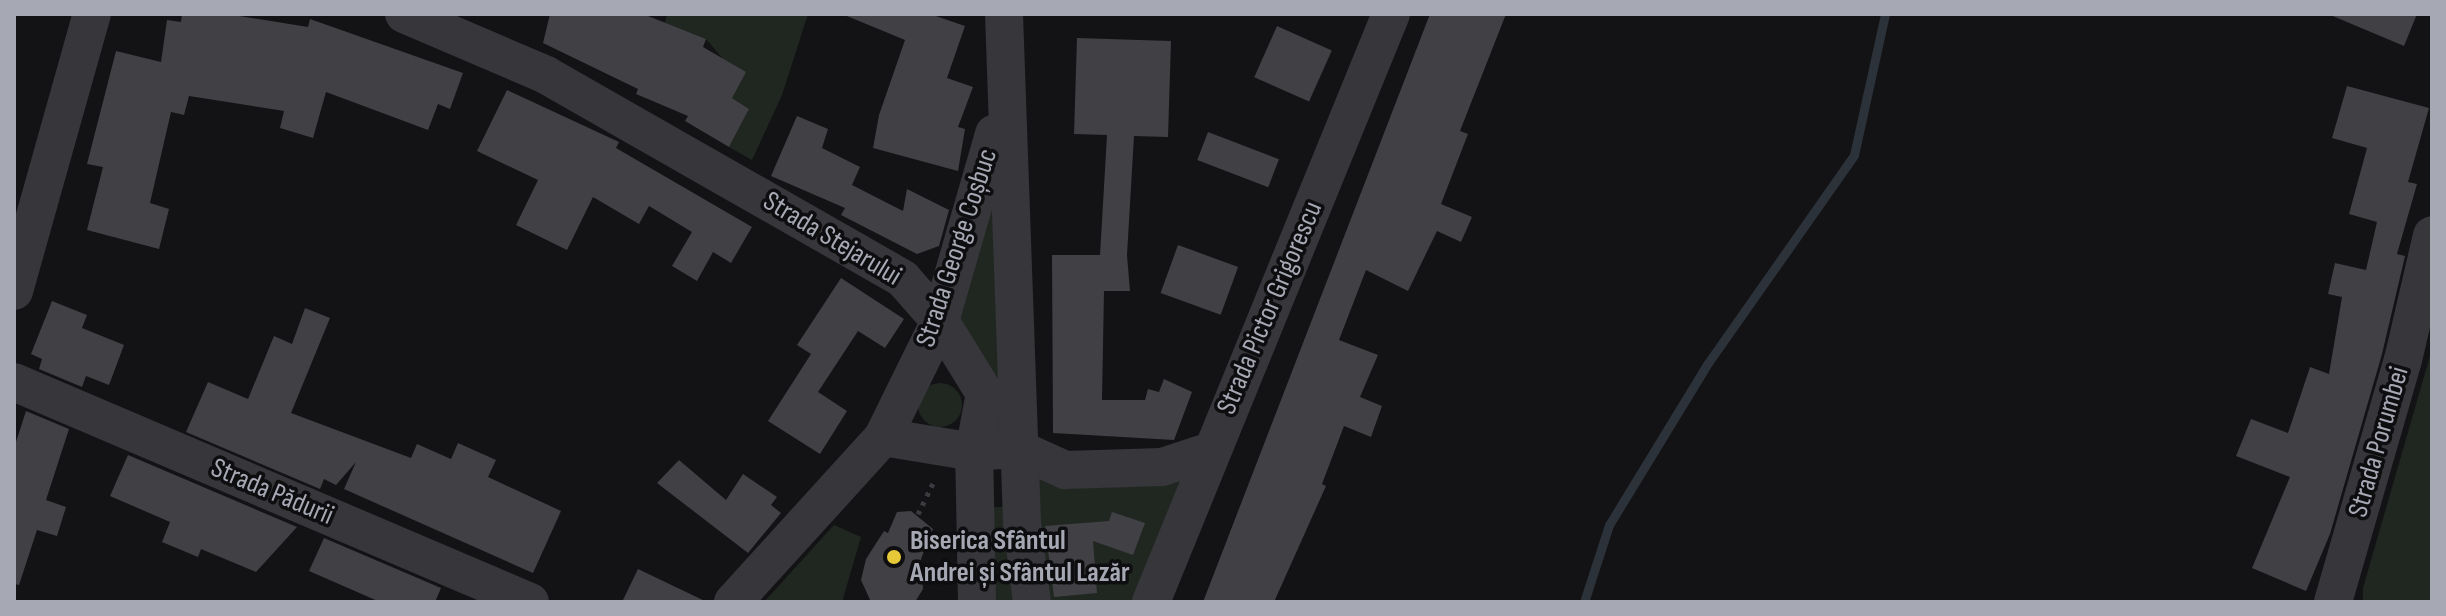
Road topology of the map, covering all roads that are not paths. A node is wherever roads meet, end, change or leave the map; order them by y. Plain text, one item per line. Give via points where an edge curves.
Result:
1 (92, 14) edge
2 (404, 14) edge
3 (1004, 14) edge
4 (1391, 14) edge
5 (1004, 100) junction
6 (2432, 235) edge
7 (14, 291) edge
8 (940, 321) junction
9 (14, 382) edge
10 (985, 393) junction
11 (883, 437) junction
12 (1019, 449) junction
13 (974, 452) junction
14 (1208, 452) junction
15 (530, 602) edge
16 (733, 602) edge
17 (977, 602) edge
18 (1032, 602) edge
19 (1151, 602) edge
20 (2333, 602) edge

1 - 7 street
2 - 8 street, Strada Stejarului via 546,75 784,209 903,279
3 - 5 street, Strada George Coșbuc
4 - 14 street, Strada Pictor Grigorescu
5 - 8 street, Strada George Coșbuc
5 - 12 street, Strada George Coșbuc
6 - 20 street, Strada Porumbei via 2403,360
8 - 10 street, Strada Stejarului
8 - 11 street, Strada George Coșbuc
9 - 15 street, Strada Pădurii
10 - 12 street, Strada Stejarului
10 - 13 street
11 - 13 street
11 - 16 street, Strada George Coșbuc
12 - 13 street
12 - 14 street via 1065,470 1162,467
12 - 18 street, Strada George Coșbuc
13 - 17 street
14 - 19 street, Strada Pictor Grigorescu

